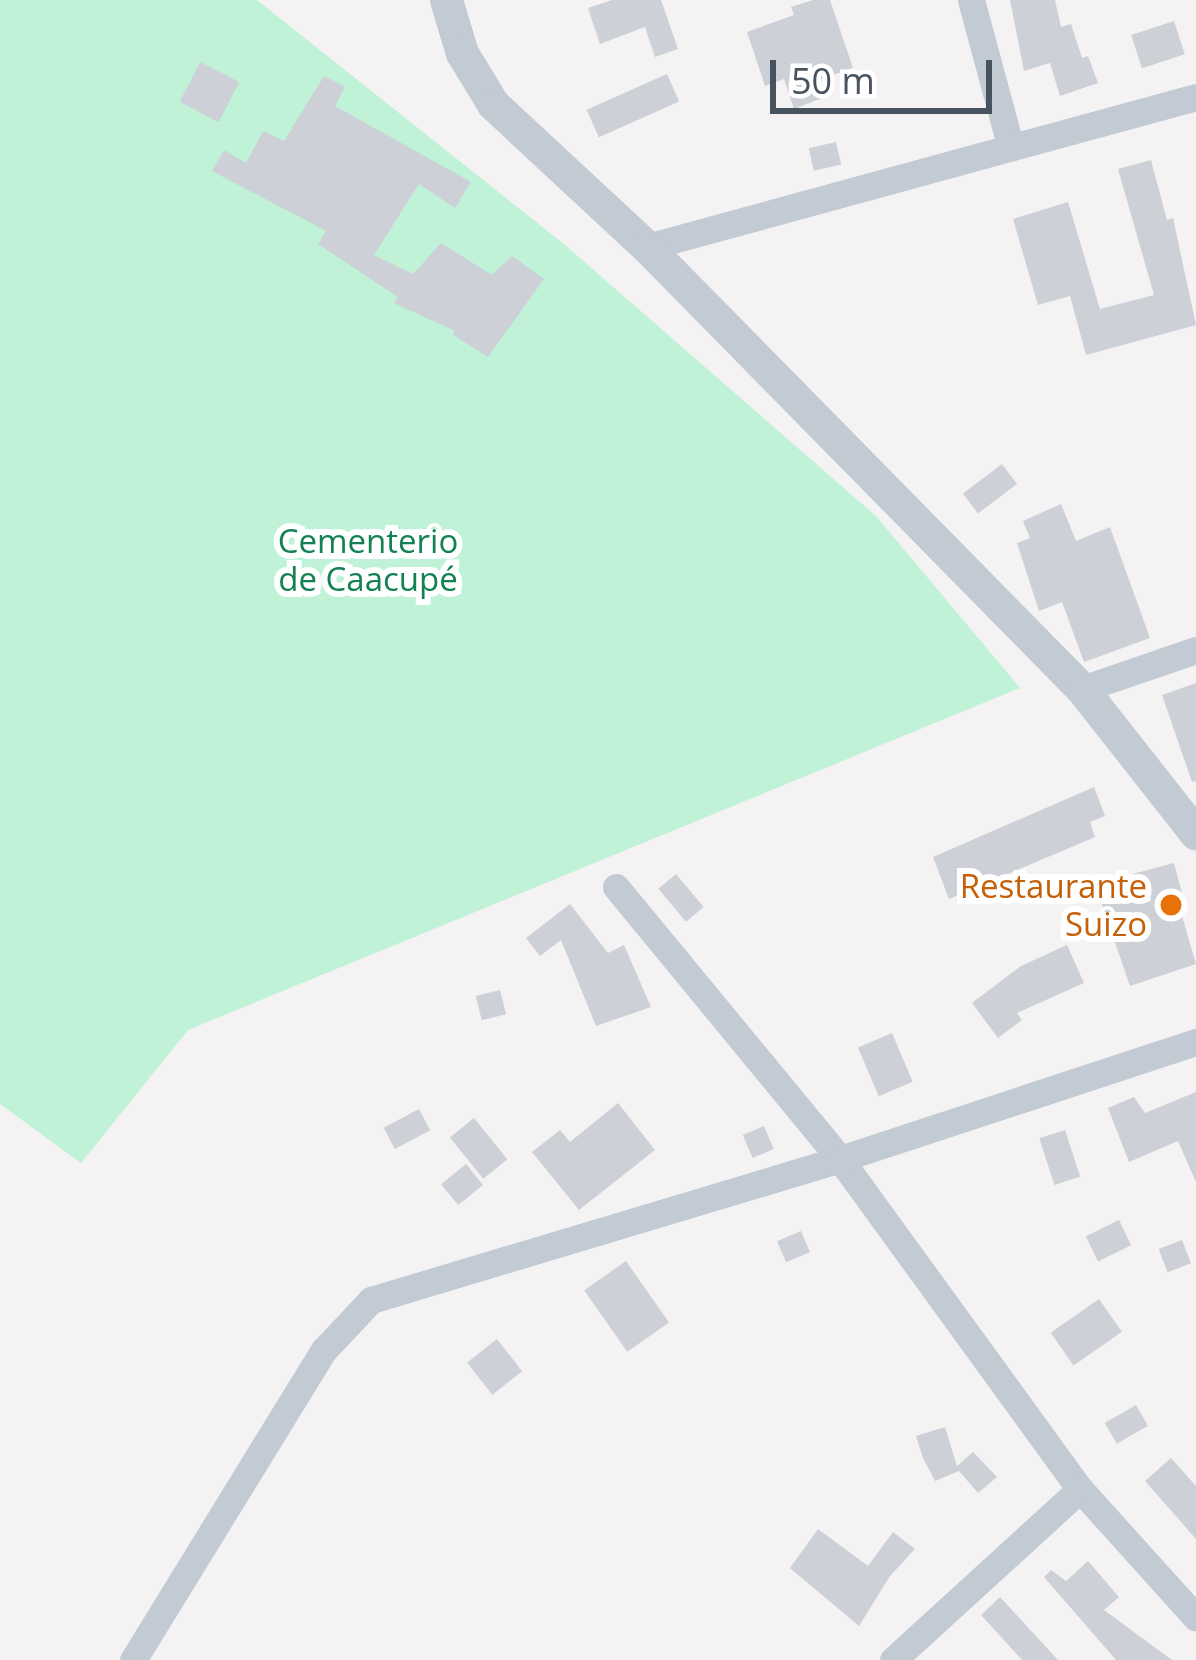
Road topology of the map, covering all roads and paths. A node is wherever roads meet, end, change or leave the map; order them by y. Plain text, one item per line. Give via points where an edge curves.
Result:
1 (446, 0) edge
2 (971, 0) edge
3 (1196, 97) edge
4 (1010, 145) junction
5 (647, 247) junction
6 (1196, 650) edge
7 (1082, 689) junction
8 (1196, 834) edge
9 (616, 887) dead end
10 (1196, 1042) edge
11 (840, 1159) junction
12 (1080, 1490) junction
13 (1196, 1618) edge
14 (133, 1660) edge
15 (893, 1660) edge

1 - 5 street via 462,53 493,104
2 - 4 street
3 - 4 street
4 - 5 street
5 - 7 street
6 - 7 street
7 - 8 street
9 - 11 street
10 - 11 street
11 - 12 street
11 - 14 street via 371,1300 324,1350
12 - 13 street
12 - 15 street

